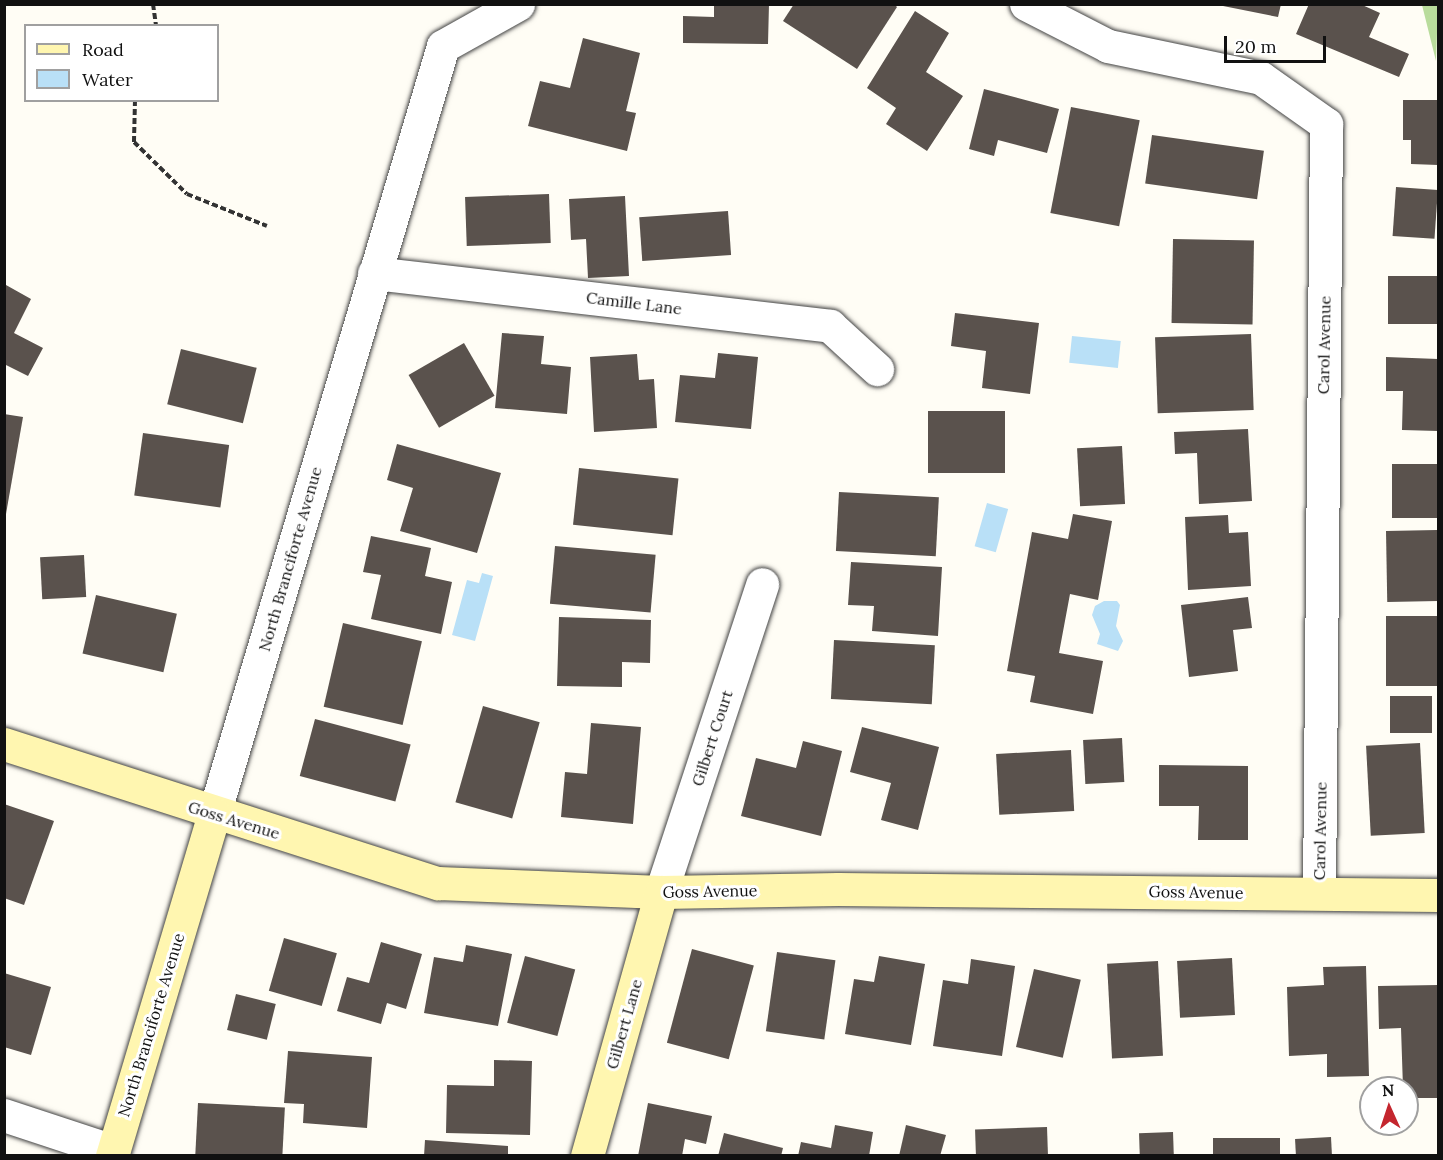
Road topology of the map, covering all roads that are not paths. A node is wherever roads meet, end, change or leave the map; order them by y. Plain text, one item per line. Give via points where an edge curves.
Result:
1 (518, 4) edge
2 (1026, 4) edge
3 (374, 273) junction
4 (877, 369) dead end
5 (762, 584) dead end
6 (4, 744) edge
7 (214, 814) junction
8 (661, 892) junction
9 (1319, 893) junction
10 (1438, 895) edge
11 (4, 1115) edge
12 (113, 1153) edge
13 (588, 1155) edge

1 - 3 street, North Branciforte Avenue via 443,46
2 - 9 street, Carol Avenue via 1108,46 1261,78 1326,124
3 - 4 street, Camille Lane via 830,326
3 - 7 street, North Branciforte Avenue
5 - 8 street, Gilbert Court
6 - 7 street, Goss Avenue
7 - 8 street, Goss Avenue via 438,883
7 - 12 street, North Branciforte Avenue
8 - 9 street, Goss Avenue via 838,889
8 - 13 street, Gilbert Lane
9 - 10 street, Goss Avenue
11 - 12 street

